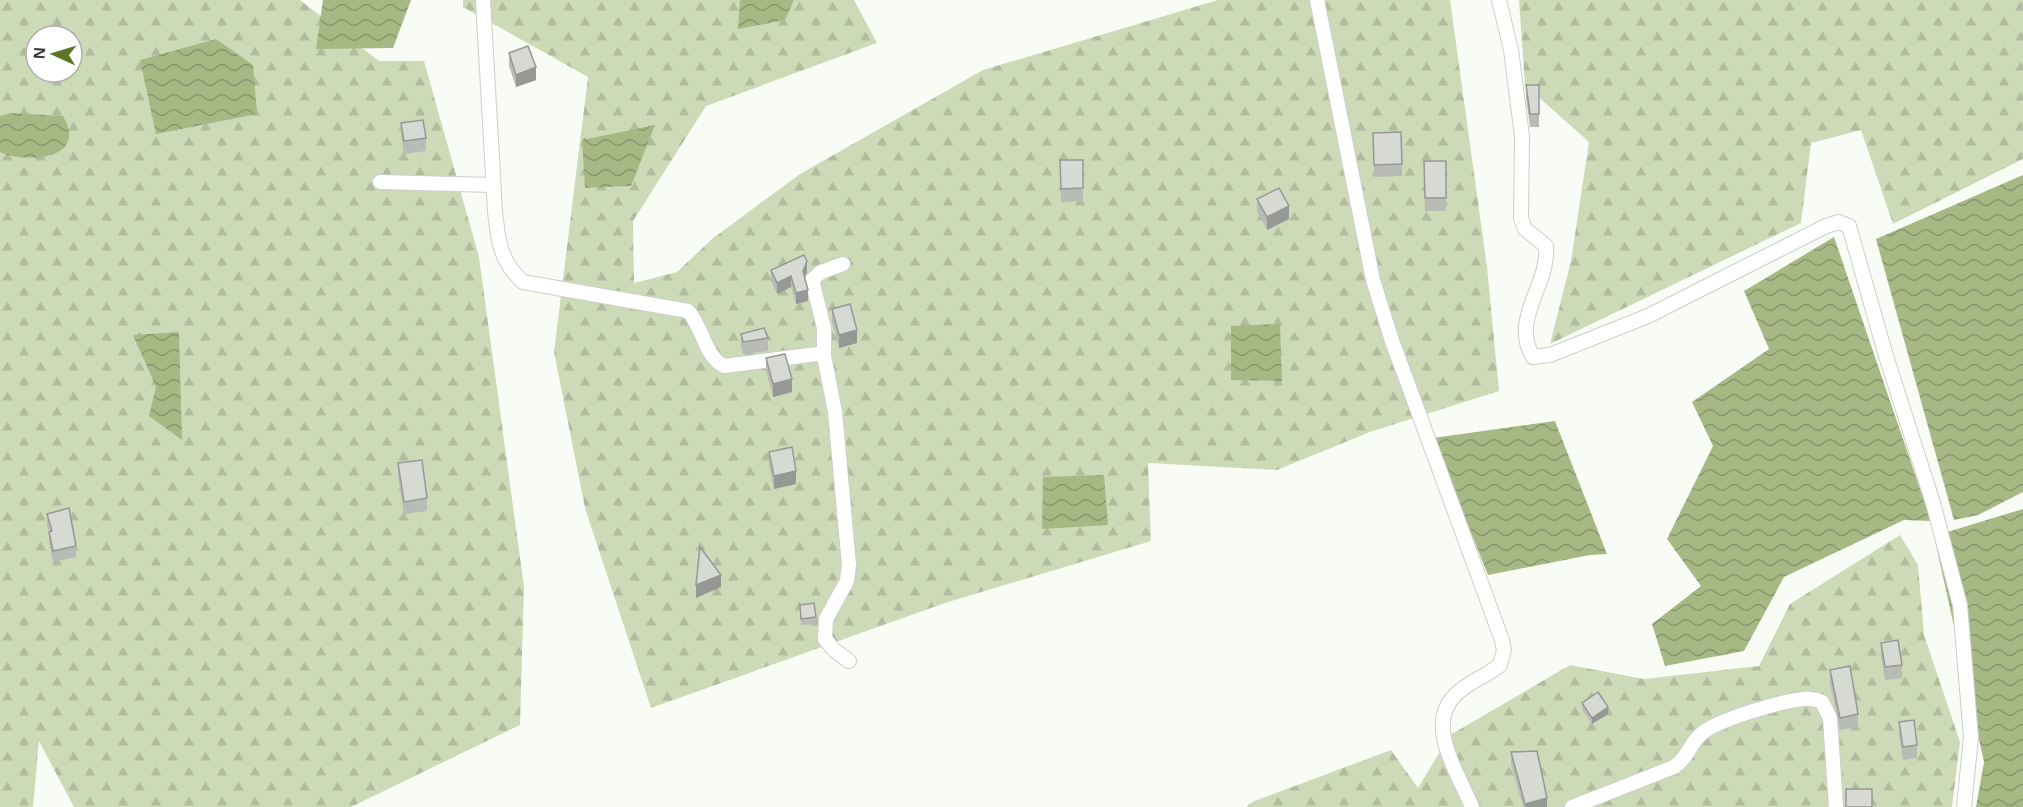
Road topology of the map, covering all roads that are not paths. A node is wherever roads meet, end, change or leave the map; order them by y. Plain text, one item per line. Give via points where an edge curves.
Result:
1 (483, 0) edge
2 (1317, 0) edge
3 (1499, 0) edge
4 (380, 182) dead end
5 (493, 185) junction
6 (843, 264) dead end
7 (824, 356) junction
8 (849, 661) dead end
9 (1472, 807) edge
10 (1572, 807) edge
11 (1836, 807) edge
12 (1964, 807) edge

1 - 5 street
2 - 9 street via 1373,280 1504,650 1500,665 1462,689 1446,704 1442,714 1444,739
3 - 12 street via 1511,50 1522,136 1521,218 1526,229 1546,246 1547,255 1528,313 1526,334 1533,357 1550,355 1648,316 1826,226 1839,222 1849,226 1934,503 1960,605 1971,737
4 - 5 street
5 - 7 street via 498,239 508,268 523,282 688,311 715,361 724,366
6 - 7 street via 812,280 824,328
7 - 8 street via 835,412 849,566 847,581 826,619 825,639
10 - 11 street via 1674,766 1688,757 1699,735 1712,726 1732,717 1805,699 1822,702 1830,718

